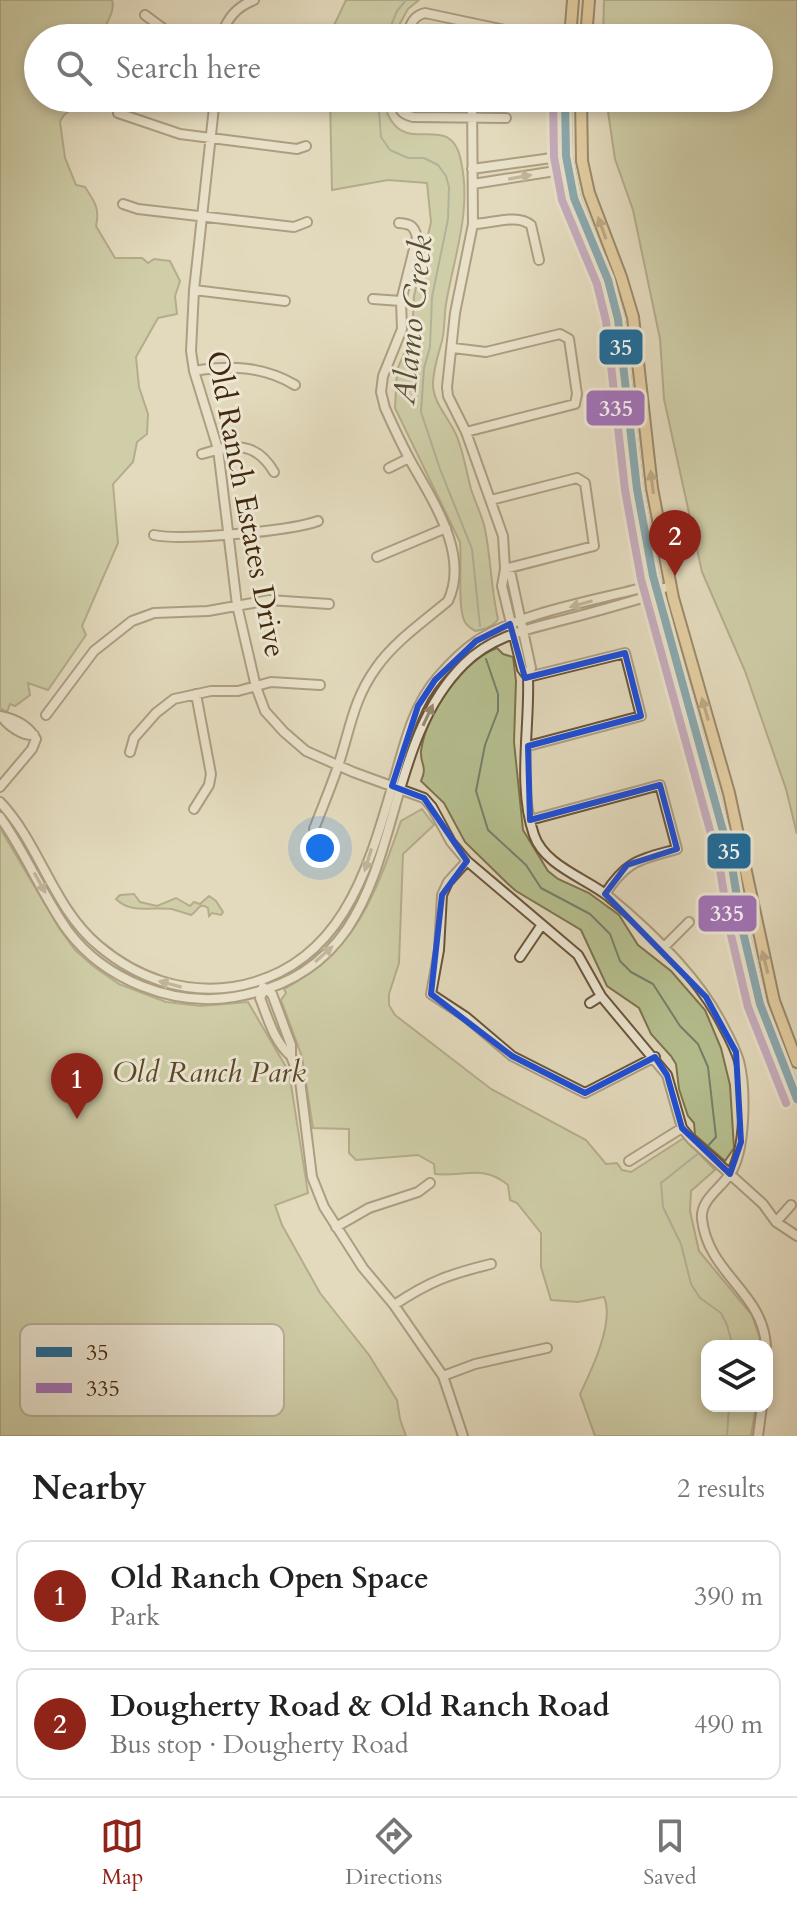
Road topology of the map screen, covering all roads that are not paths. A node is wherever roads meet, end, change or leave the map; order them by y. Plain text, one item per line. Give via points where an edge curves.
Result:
1 (254, 0) edge
2 (573, 0) edge
3 (589, 0) edge
4 (145, 15) dead end
5 (157, 24) edge
6 (226, 24) edge
7 (411, 24) edge
8 (476, 24) edge
9 (571, 24) edge
10 (587, 24) edge
11 (213, 112) edge
12 (401, 112) edge
13 (471, 112) edge
14 (565, 112) edge
15 (581, 112) edge
16 (118, 113) dead end
17 (471, 118) junction
18 (506, 118) dead end
19 (210, 138) junction
20 (306, 146) dead end
21 (566, 156) junction
22 (472, 169) junction
23 (568, 169) junction
24 (473, 184) junction
25 (123, 204) dead end
26 (203, 217) junction
27 (307, 222) dead end
28 (399, 223) dead end
29 (473, 224) junction
30 (539, 260) dead end
31 (194, 290) junction
32 (373, 299) dead end
33 (285, 301) dead end
34 (401, 301) junction
35 (453, 348) junction
36 (194, 371) junction
37 (295, 385) dead end
38 (466, 432) junction
39 (218, 449) junction
40 (202, 454) dead end
41 (409, 458) junction
42 (389, 468) dead end
43 (274, 472) dead end
44 (491, 500) junction
45 (318, 521) dead end
46 (446, 528) junction
47 (228, 533) junction
48 (154, 535) dead end
49 (377, 557) dead end
50 (505, 569) junction
51 (671, 586) junction
52 (657, 590) junction
53 (329, 604) dead end
54 (237, 605) junction
55 (522, 625) junction
56 (512, 628) junction
57 (528, 677) junction
58 (320, 685) dead end
59 (256, 687) junction
60 (196, 694) junction
61 (46, 715) dead end
62 (1, 717) edge
63 (528, 746) junction
64 (130, 752) dead end
65 (338, 766) junction
66 (392, 786) junction
67 (0, 787) edge
68 (402, 789) junction
69 (0, 802) edge
70 (194, 809) dead end
71 (0, 817) edge
72 (530, 820) junction
73 (314, 829) dead end
74 (467, 861) junction
75 (605, 894) junction
76 (689, 922) dead end
77 (541, 926) junction
78 (663, 948) junction
79 (520, 957) dead end
80 (261, 980) junction
81 (264, 990) junction
82 (601, 996) junction
83 (590, 1003) dead end
84 (655, 1057) junction
85 (797, 1062) edge
86 (797, 1099) edge
87 (682, 1128) junction
88 (629, 1161) dead end
89 (730, 1174) junction
90 (430, 1183) dead end
91 (791, 1205) dead end
92 (776, 1222) junction
93 (336, 1227) junction
94 (797, 1236) edge
95 (491, 1264) dead end
96 (394, 1305) junction
97 (765, 1340) edge
98 (547, 1348) dead end
99 (443, 1376) junction
100 (761, 1412) edge
101 (463, 1436) edge
102 (758, 1436) edge

1 - 6 street via 235,10
2 - 9 main road
3 - 10 main road
4 - 5 street
7 - 8 street via 417,14 425,13
11 - 19 street, Old Ranch Estates Drive
12 - 17 street
13 - 17 street
14 - 21 main road
51 -> 15 main road via 652,488 633,317 589,193
16 - 19 street via 180,134
17 - 18 street
17 - 22 street
19 - 20 street
19 - 26 street, Old Ranch Estates Drive
21 - 22 street
21 - 23 main road
22 - 24 street
24 -> 23 street
23 - 52 main road via 618,319 637,489
24 - 29 street
25 - 26 street
26 - 27 street via 294,227
26 - 31 street, Old Ranch Estates Drive
28 - 34 street via 409,224 417,237
29 - 30 street via 527,221
29 - 35 street
31 - 33 street
31 - 36 street, Old Ranch Estates Drive
32 - 34 street
34 - 41 street via 402,329 381,392
35 - 38 street via 448,396
35 - 38 street via 486,352 560,334 569,339 575,404
36 - 37 street via 240,366
36 - 39 street, Old Ranch Estates Drive
38 - 44 street
39 - 40 street
39 - 43 street via 249,448
39 - 47 street, Old Ranch Estates Drive
41 - 42 street
41 - 46 street
44 - 50 street via 503,536
44 - 50 street via 577,478 585,483 594,546
45 - 47 street
46 - 49 street
46 - 65 street via 452,553 448,601 377,667 350,719
47 - 48 street
47 - 54 street, Old Ranch Estates Drive
50 - 55 street
50 - 56 street via 502,586
51 - 52 street
85 -> 51 main road via 774,1001 729,793
52 - 55 street via 645,587
52 - 86 main road via 731,860 760,1004
53 - 54 street via 269,600
54 - 59 street, Old Ranch Estates Drive
54 - 61 street via 154,613 132,621 94,651
55 - 56 street
55 - 57 street via 531,668
56 - 57 street
56 - 66 street via 476,641 435,680 418,706
68 -> 56 street via 429,709 444,686 480,649
57 - 63 street
57 - 63 street via 625,653 641,716
58 - 59 street via 271,682
59 - 60 street
59 - 65 street, Old Ranch Estates Drive via 265,711 284,732 306,751
60 - 64 street via 174,699 156,713 134,738
60 - 70 street via 211,774
62 - 67 street via 26,726 36,741
63 - 72 street
65 - 66 street, Old Ranch Estates Drive
65 - 73 street
66 - 68 street, Old Ranch Estates Drive
66 -> 80 street via 361,881 339,922 303,958
68 - 74 street, Old Ranch Estates Drive via 424,798
81 -> 68 street via 308,968 348,929 373,883
80 -> 69 street via 198,989 167,984 121,963 79,926 26,834
71 -> 81 street via 69,931 113,972 150,989 189,998 222,999
72 - 75 street via 535,839 549,856
72 - 75 street via 660,785 677,849 627,865
74 - 77 street, Old Ranch Estates Drive
74 - 84 street via 442,895 431,994 512,1056 585,1093
75 - 78 street
76 - 78 street
77 - 79 street
77 - 82 street, Old Ranch Estates Drive via 578,955
78 - 89 street via 706,997 736,1052 742,1075 741,1142
80 - 81 street
81 - 93 street via 272,994 291,1045 312,1177
82 - 83 street
82 - 84 street, Old Ranch Estates Drive
84 - 87 street, Old Ranch Estates Drive via 667,1075
87 - 88 street
87 - 89 street
89 - 92 street
89 - 97 street via 704,1204 703,1225 712,1254 764,1324
90 - 93 street
91 - 92 street
92 - 94 street
93 - 96 street
95 - 96 street via 449,1274
96 - 99 street
98 - 99 street
99 - 101 street
100 - 102 street

